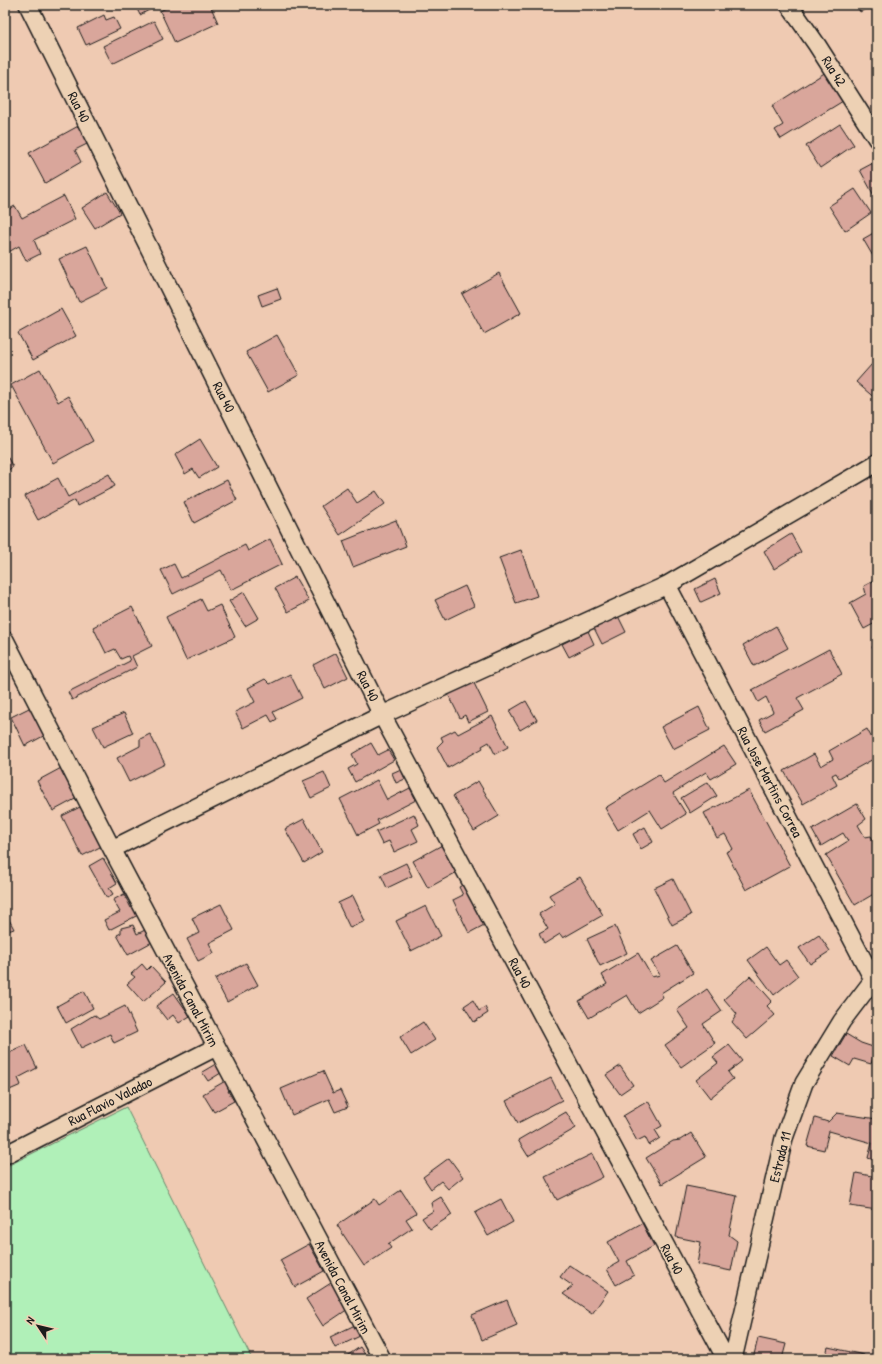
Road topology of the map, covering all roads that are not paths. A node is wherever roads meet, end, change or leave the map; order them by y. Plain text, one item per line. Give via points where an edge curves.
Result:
1 (28, 5) edge
2 (789, 5) edge
3 (877, 139) edge
4 (877, 463) edge
5 (666, 585) junction
6 (5, 640) edge
7 (382, 715) junction
8 (112, 849) junction
9 (875, 977) edge
10 (216, 1047) junction
11 (5, 1155) edge
12 (382, 1359) edge
13 (726, 1359) edge
14 (733, 1359) edge

1 - 7 street, Rua 40
2 - 3 street, Rua 42
4 - 5 street
5 - 7 street
5 - 9 street, Rua Jose Martins Correa
6 - 8 street, Avenida Canal Mirim
7 - 8 street
7 - 13 street, Rua 40
8 - 10 street, Avenida Canal Mirim
9 - 14 street, Estrada 11 via 842,1021 804,1083 784,1138
10 - 11 street, Rua Flavio Valadao
10 - 12 street, Avenida Canal Mirim

